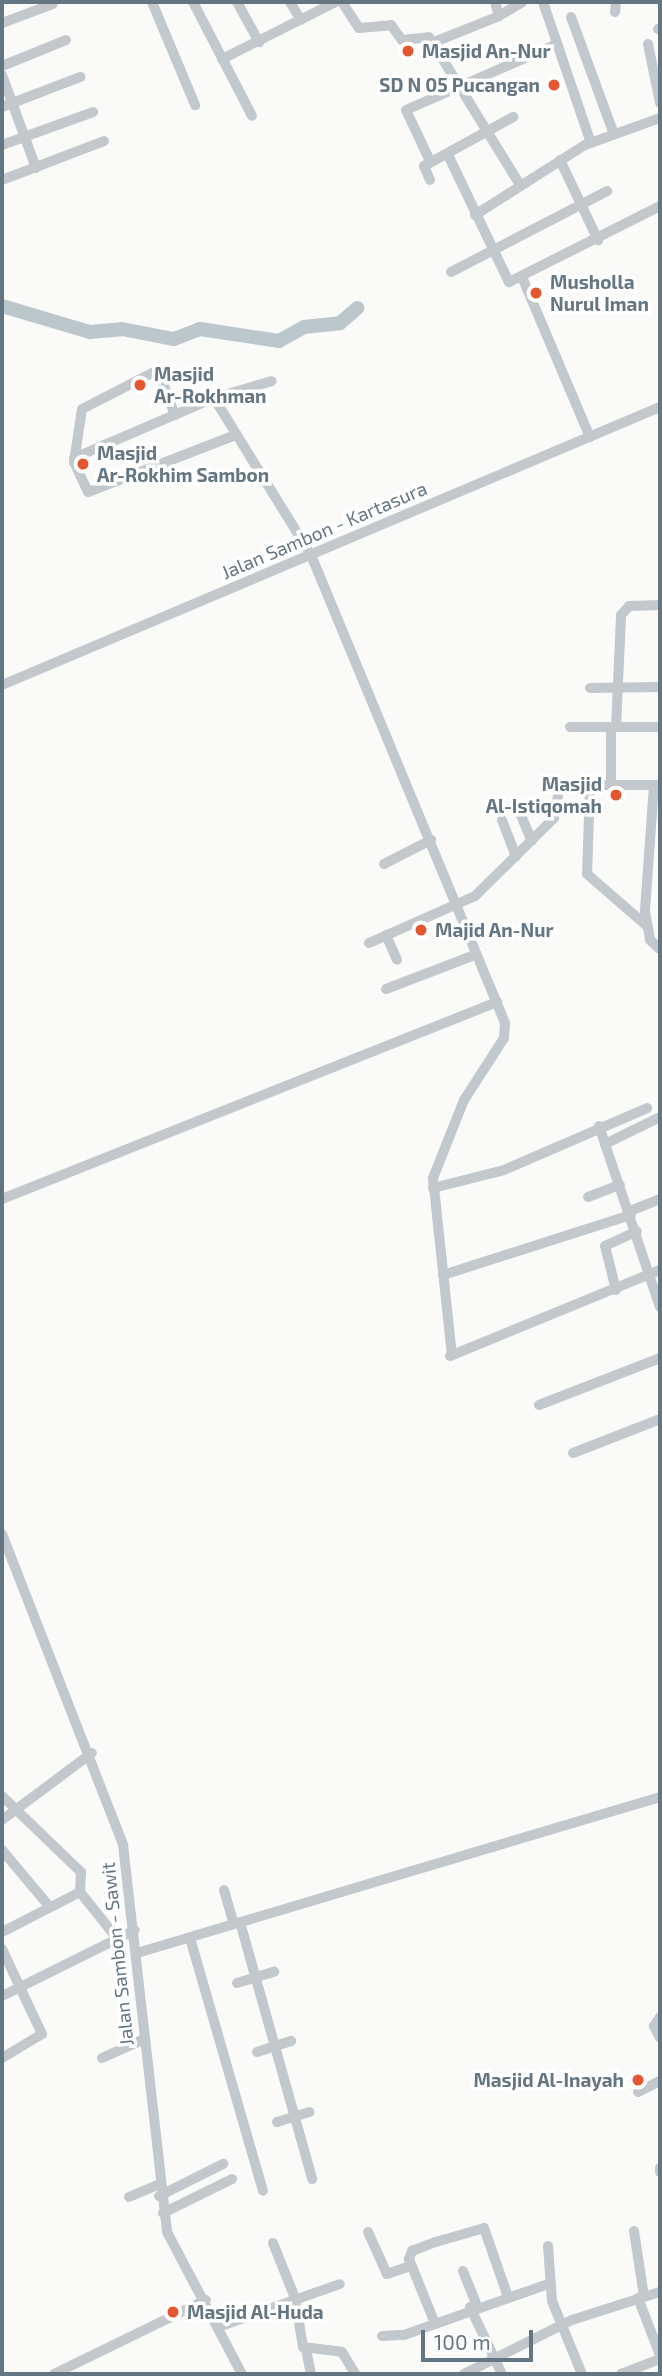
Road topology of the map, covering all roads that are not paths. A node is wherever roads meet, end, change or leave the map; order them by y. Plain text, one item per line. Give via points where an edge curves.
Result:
1 (152, 2) edge
2 (193, 2) edge
3 (237, 2) edge
4 (290, 2) edge
5 (336, 2) edge
6 (342, 2) edge
7 (495, 2) edge
8 (522, 2) edge
9 (543, 2) edge
10 (53, 4) dead end
11 (499, 16) junction
12 (571, 18) dead end
13 (301, 20) junction
14 (2, 23) edge
15 (66, 40) dead end
16 (259, 42) junction
17 (432, 43) junction
18 (557, 44) junction
19 (648, 44) dead end
20 (222, 59) junction
21 (2, 66) edge
22 (2, 75) edge
23 (80, 77) dead end
24 (457, 86) junction
25 (660, 103) edge
26 (7, 105) edge
27 (195, 105) dead end
28 (93, 112) dead end
29 (252, 116) dead end
30 (513, 117) dead end
31 (660, 118) edge
32 (617, 131) junction
33 (486, 133) junction
34 (25, 136) junction
35 (104, 141) dead end
36 (591, 143) junction
37 (2, 145) edge
38 (449, 157) junction
39 (560, 160) junction
40 (430, 161) junction
41 (36, 168) junction
42 (2, 180) edge
43 (430, 180) dead end
44 (520, 185) junction
45 (607, 191) dead end
46 (580, 204) junction
47 (654, 208) edge
48 (475, 215) junction
49 (598, 240) junction
50 (491, 248) junction
51 (451, 272) dead end
52 (522, 277) junction
53 (272, 382) dead end
54 (214, 398) junction
55 (655, 409) edge
56 (175, 415) junction
57 (236, 435) junction
58 (590, 437) junction
59 (74, 458) junction
60 (311, 555) junction
61 (660, 605) edge
62 (2, 685) edge
63 (616, 687) junction
64 (660, 687) edge
65 (590, 688) dead end
66 (570, 727) dead end
67 (614, 727) junction
68 (660, 727) edge
69 (590, 785) junction
70 (611, 785) junction
71 (657, 785) edge
72 (517, 806) dead end
73 (502, 820) dead end
74 (431, 840) junction
75 (532, 841) junction
76 (516, 856) junction
77 (384, 864) dead end
78 (458, 908) junction
79 (647, 926) junction
80 (386, 935) junction
81 (369, 943) dead end
82 (660, 949) edge
83 (477, 954) junction
84 (397, 960) dead end
85 (386, 989) dead end
86 (497, 1002) junction
87 (647, 1108) dead end
88 (660, 1117) edge
89 (599, 1126) junction
90 (605, 1144) junction
91 (620, 1185) junction
92 (433, 1188) junction
93 (588, 1197) dead end
94 (2, 1199) edge
95 (660, 1199) edge
96 (631, 1213) junction
97 (637, 1231) junction
98 (655, 1272) edge
99 (443, 1275) junction
100 (615, 1290) junction
101 (660, 1307) edge
102 (660, 1358) edge
103 (539, 1405) dead end
104 (660, 1419) edge
105 (573, 1453) dead end
106 (2, 1536) edge
107 (92, 1753) junction
108 (2, 1796) edge
109 (660, 1797) edge
110 (15, 1806) junction
111 (2, 1820) edge
112 (2, 1850) edge
113 (224, 1890) dead end
114 (80, 1892) junction
115 (49, 1906) junction
116 (237, 1923) junction
117 (135, 1930) junction
118 (2, 1932) edge
119 (116, 1937) junction
120 (190, 1938) junction
121 (2, 1949) edge
122 (137, 1953) junction
123 (274, 1972) dead end
124 (256, 1978) junction
125 (237, 1983) dead end
126 (20, 1987) junction
127 (2, 1996) edge
128 (660, 2017) edge
129 (660, 2038) edge
130 (144, 2039) junction
131 (291, 2041) dead end
132 (275, 2047) junction
133 (257, 2052) dead end
134 (2, 2058) edge
135 (102, 2058) dead end
136 (660, 2081) edge
137 (638, 2092) dead end
138 (310, 2112) dead end
139 (295, 2117) junction
140 (277, 2122) dead end
141 (223, 2164) dead end
142 (232, 2179) dead end
143 (312, 2179) dead end
144 (158, 2191) junction
145 (263, 2191) dead end
146 (129, 2197) dead end
147 (163, 2213) junction
148 (634, 2231) dead end
149 (368, 2232) dead end
150 (272, 2243) dead end
151 (548, 2246) dead end
152 (410, 2266) junction
153 (463, 2271) dead end
154 (340, 2284) dead end
155 (548, 2284) junction
156 (660, 2292) edge
157 (507, 2294) junction
158 (641, 2297) junction
159 (295, 2298) junction
160 (206, 2300) junction
161 (474, 2306) junction
162 (434, 2321) junction
163 (562, 2324) junction
164 (219, 2327) junction
165 (382, 2336) dead end
166 (306, 2349) junction
167 (660, 2357) edge
168 (493, 2358) junction
169 (54, 2374) edge
170 (242, 2374) edge
171 (311, 2374) edge
172 (355, 2374) edge
173 (464, 2374) edge
174 (502, 2374) edge
175 (582, 2374) edge
176 (621, 2374) edge

1 - 27 street
2 - 20 street
3 - 16 street
4 - 13 street
5 - 13 street
6 - 17 street via 359,28 390,24 402,40 424,34
7 - 11 street
8 - 11 street
9 - 18 street
10 - 14 street
11 - 17 street
12 - 32 street
13 - 16 street
15 - 21 street
16 - 20 street
17 - 24 street
18 - 24 street
18 - 36 street
19 - 25 street
20 - 29 street
22 - 26 street
23 - 26 street
24 - 33 street
24 - 40 street via 406,110
26 - 34 street
28 - 34 street
30 - 33 street
31 - 32 street
32 - 36 street
33 - 38 street
33 - 44 street
34 - 37 street
34 - 41 street
35 - 41 street
36 - 39 street
38 - 40 street
38 - 48 street
39 - 44 street
39 - 46 street
40 - 43 street via 423,168
41 - 42 street
44 - 48 street
45 - 46 street
46 - 49 street
46 - 50 street
47 - 49 street
48 - 50 street
49 - 52 street
50 - 51 street
50 - 52 street via 507,281
52 - 58 street
53 - 54 street
54 - 56 street
54 - 57 street
55 - 58 street, Jalan Sambon - Kartasura
56 - 59 street
56 - 59 street via 158,370 131,379 78,414
57 - 59 street via 90,493
57 - 60 street
58 - 60 street, Jalan Sambon - Kartasura
60 - 62 street, Jalan Sambon - Kartasura
60 - 74 street
61 - 63 street via 624,609
63 - 64 street
63 - 65 street
63 - 67 street
66 - 67 street
67 - 68 street
67 - 70 street
69 - 70 street
69 - 75 street via 556,787 555,818
69 - 79 street via 587,874
70 - 71 street
71 - 79 street
72 - 75 street
73 - 76 street
74 - 77 street
74 - 78 street
75 - 76 street
76 - 78 street
78 - 80 street
78 - 83 street
79 - 82 street via 652,946
80 - 81 street
80 - 84 street
83 - 85 street
83 - 86 street
86 - 92 street via 504,1038 455,1119
86 - 94 street
87 - 89 street
88 - 90 street
89 - 90 street
89 - 92 street via 504,1170
90 - 91 street
91 - 93 street
91 - 96 street
92 - 99 street
95 - 96 street
96 - 97 street
96 - 99 street
97 - 98 street
97 - 100 street via 605,1246
98 - 100 street
98 - 101 street
99 - 100 street via 451,1356
102 - 103 street
104 - 105 street
106 - 107 street, Jalan Sambon - Sawit
107 - 110 street
107 - 117 street, Jalan Sambon - Sawit via 123,1845
108 - 110 street
109 - 116 street
110 - 111 street
110 - 114 street via 81,1872
112 - 115 street
113 - 116 street
114 - 115 street
114 - 119 street
115 - 118 street
116 - 120 street
116 - 124 street
117 - 119 street
117 - 122 street, Jalan Sambon - Sawit
119 - 126 street
120 - 122 street
120 - 145 street
121 - 126 street
122 - 130 street, Jalan Sambon - Sawit
123 - 124 street
124 - 125 street
124 - 132 street
126 - 127 street
126 - 134 street via 42,2034
128 - 129 street via 654,2026
130 - 135 street
130 - 144 street, Jalan Sambon - Sawit
131 - 132 street
132 - 133 street
132 - 139 street
136 - 137 street
138 - 139 street
139 - 140 street
139 - 143 street
141 - 144 street
142 - 147 street
144 - 146 street
144 - 147 street, Jalan Sambon - Sawit
147 - 160 street, Jalan Sambon - Sawit
148 - 158 street
149 - 152 street via 387,2274
150 - 159 street
151 - 155 street
152 - 157 street via 412,2251 483,2227
152 - 162 street
153 - 161 street
154 - 159 street
155 - 157 street
155 - 163 street
156 - 158 street
157 - 161 street
158 - 163 street
158 - 167 street
159 - 164 street
159 - 166 street
160 - 164 street, Jalan Sambon - Sawit
160 - 169 street
161 - 162 street
161 - 168 street
162 - 165 street via 404,2335
163 - 168 street
163 - 175 street
164 - 170 street, Jalan Sambon - Sawit
166 - 171 street
166 - 172 street via 342,2352
167 - 176 street
168 - 173 street
168 - 174 street

